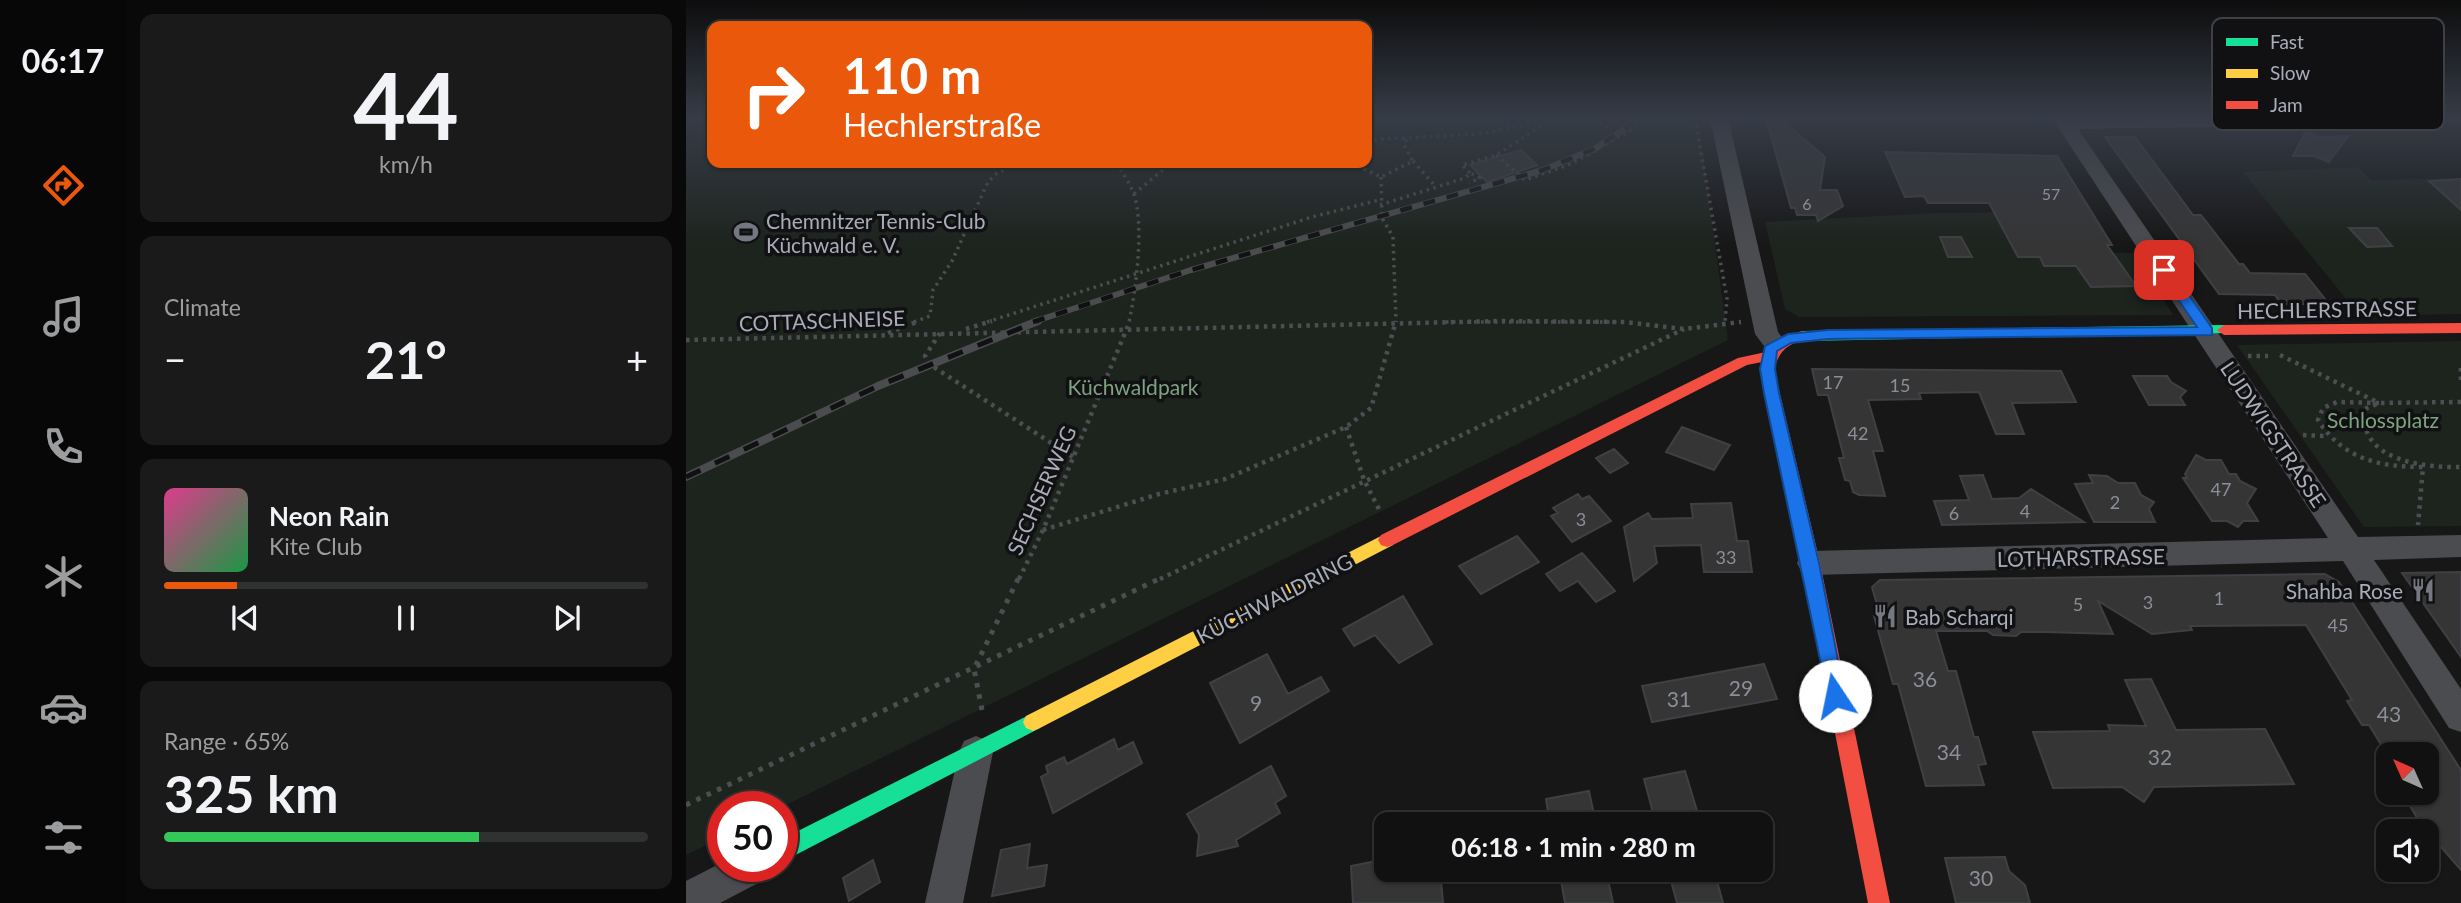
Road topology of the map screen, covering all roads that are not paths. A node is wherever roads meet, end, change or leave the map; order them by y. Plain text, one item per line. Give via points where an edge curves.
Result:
1 (1729, 160) edge
2 (2090, 160) edge
3 (2461, 328) edge
4 (2207, 331) junction
5 (1772, 350) junction
6 (2461, 546) edge
7 (2352, 551) junction
8 (1811, 563) junction
9 (2461, 717) edge
10 (981, 750) junction
11 (798, 844) edge
12 (722, 882) edge
13 (686, 901) edge
14 (944, 903) edge
15 (1879, 903) edge

1 - 5 street
2 - 4 street, LUDWIGSTRASSE
3 - 4 main road, HECHLERSTRASSE
4 - 5 main road, HECHLERSTRASSE via 1828,334 1788,338
4 - 7 street, LUDWIGSTRASSE
5 - 8 main road via 1767,369
5 - 10 main road, KÜCHWALDRING via 1393,537
6 - 7 street
7 - 8 street, LOTHARSTRASSE
7 - 9 street, LUDWIGSTRASSE
8 - 15 main road
10 - 11 main road, KÜCHWALDRING
10 - 14 street
12 - 13 street

